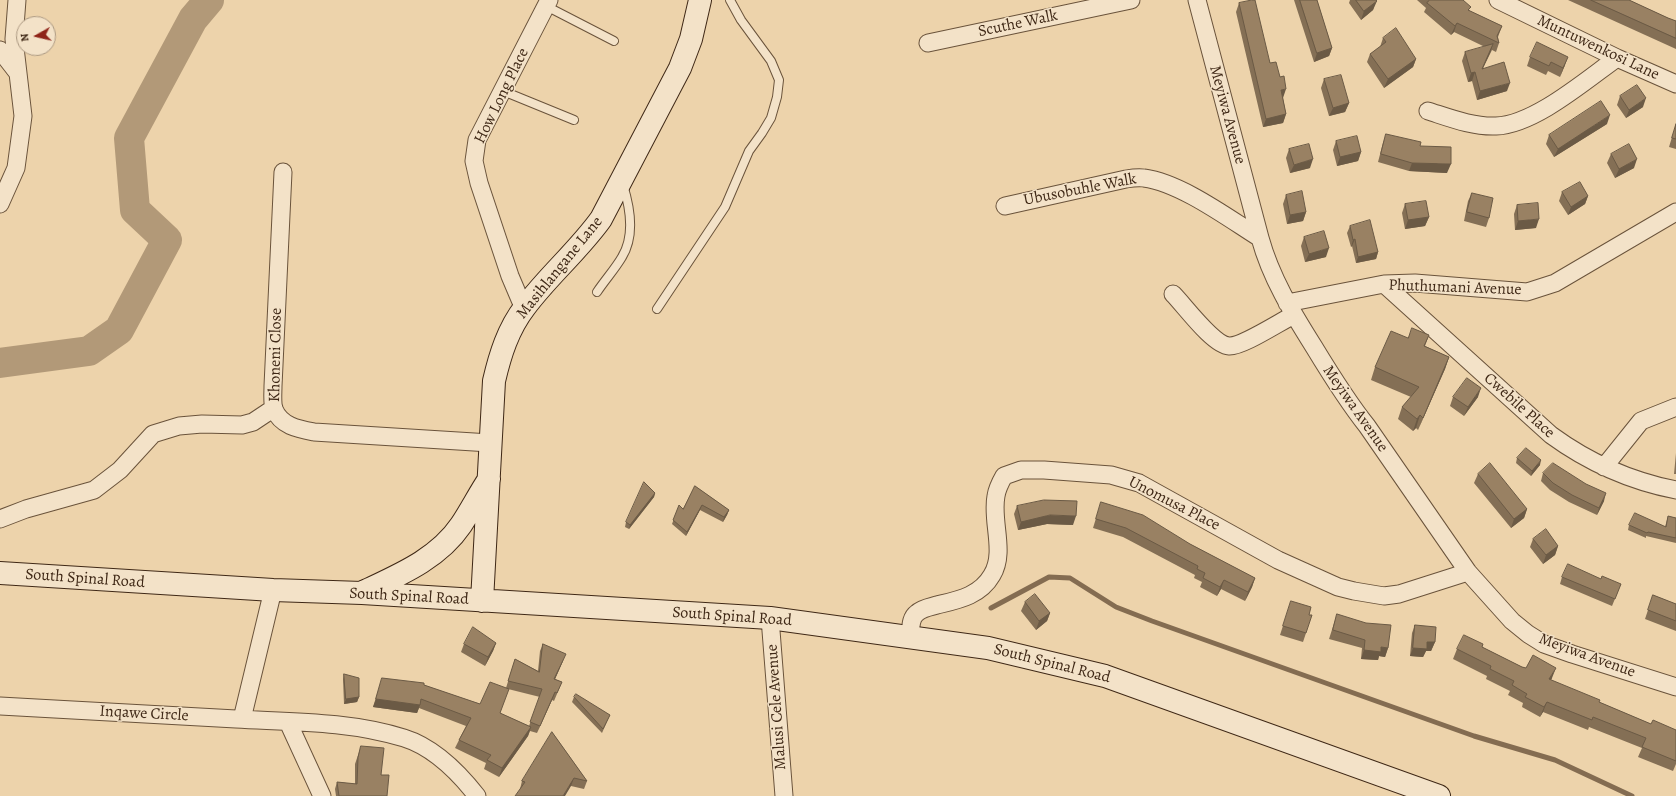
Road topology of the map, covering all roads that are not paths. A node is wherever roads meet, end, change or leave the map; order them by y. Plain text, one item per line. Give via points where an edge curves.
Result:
1 (17, 0) edge
2 (700, 0) edge
3 (730, 0) edge
4 (1130, 0) edge
5 (1197, 0) edge
6 (1498, 0) edge
7 (547, 3) edge
8 (614, 41) dead end
9 (928, 43) dead end
10 (0, 50) edge
11 (1617, 58) junction
12 (17, 72) junction
13 (1676, 84) edge
14 (502, 91) junction
15 (1428, 111) dead end
16 (574, 120) dead end
17 (284, 172) dead end
18 (622, 181) junction
19 (0, 204) edge
20 (1006, 206) dead end
21 (1676, 212) edge
22 (1260, 238) junction
23 (1384, 284) junction
24 (596, 292) dead end
25 (1173, 294) dead end
26 (524, 309) junction
27 (657, 309) dead end
28 (1290, 309) junction
29 (1676, 407) edge
30 (274, 408) junction
31 (490, 443) junction
32 (1604, 467) junction
33 (489, 478) junction
34 (1676, 490) edge
35 (0, 519) edge
36 (1468, 572) junction
37 (0, 574) edge
38 (272, 590) junction
39 (362, 593) junction
40 (482, 601) junction
41 (770, 618) junction
42 (910, 636) junction
43 (1676, 687) edge
44 (0, 706) edge
45 (242, 719) junction
46 (288, 722) junction
47 (322, 796) edge
48 (477, 796) edge
49 (784, 796) edge
50 (1439, 796) edge

1 - 12 street via 14,39
2 - 18 street, Masihlangane Lane via 691,38 680,68
3 - 27 lane via 740,20 771,61 779,80 777,97 771,118 749,151 725,206
4 - 9 street, Scuthe Walk
5 - 22 street, Meyiwa Avenue
6 - 11 street, Muntuwenkosi Lane
7 - 8 lane
7 - 14 street, How Long Place
10 - 12 street
11 - 13 street, Muntuwenkosi Lane
11 - 15 street via 1542,110 1520,122 1496,126 1468,124
12 - 19 street via 22,116 16,168
14 - 16 lane
14 - 26 street, How Long Place via 478,140 474,161 510,276
17 - 30 street, Khoneni Close
18 - 24 lane via 629,208 628,242 623,256
18 - 26 street, Masihlangane Lane via 586,240
20 - 22 street, Ubusobuhle Walk via 1143,177 1178,189
21 - 23 street, Phuthumani Avenue via 1555,283 1527,292 1422,284
22 - 28 street, Meyiwa Avenue via 1270,270
23 - 28 street, Phuthumani Avenue
23 - 32 street, Cwebile Place via 1551,435
25 - 28 street, Phuthumani Avenue via 1218,342 1230,346 1241,343
26 - 31 street, Masihlangane Lane via 507,337 500,356 494,381
28 - 36 street, Meyiwa Avenue via 1349,404 1368,426
29 - 32 street via 1642,421
30 - 31 street, Khoneni Close via 283,421 295,428 314,432
30 - 35 street via 253,422 242,425 179,426 153,434 120,470 94,490
31 - 33 street, Masihlangane Lane
32 - 34 street, Cwebile Place via 1656,486
33 - 39 street via 461,525 435,552 406,571
33 - 40 street, Masihlangane Lane
36 - 42 street, Unomusa Place via 1399,594 1384,596 1354,591 1278,560 1139,483 1111,475 1022,470 1004,476 998,486 995,508 998,548 992,575 973,594 916,613 911,621
36 - 43 street, Meyiwa Avenue via 1512,621 1544,644
37 - 38 street, South Spinal Road
38 - 39 street, South Spinal Road
38 - 45 street
39 - 40 street, South Spinal Road
40 - 41 street, South Spinal Road
41 - 42 street, South Spinal Road
41 - 49 street, Malusi Cele Avenue
42 - 50 street, South Spinal Road via 988,648 1105,676
44 - 45 street, Inqawe Circle
45 - 46 street, Inqawe Circle
46 - 47 street
46 - 48 street, Inqawe Circle via 370,729 406,739 431,752 463,778

